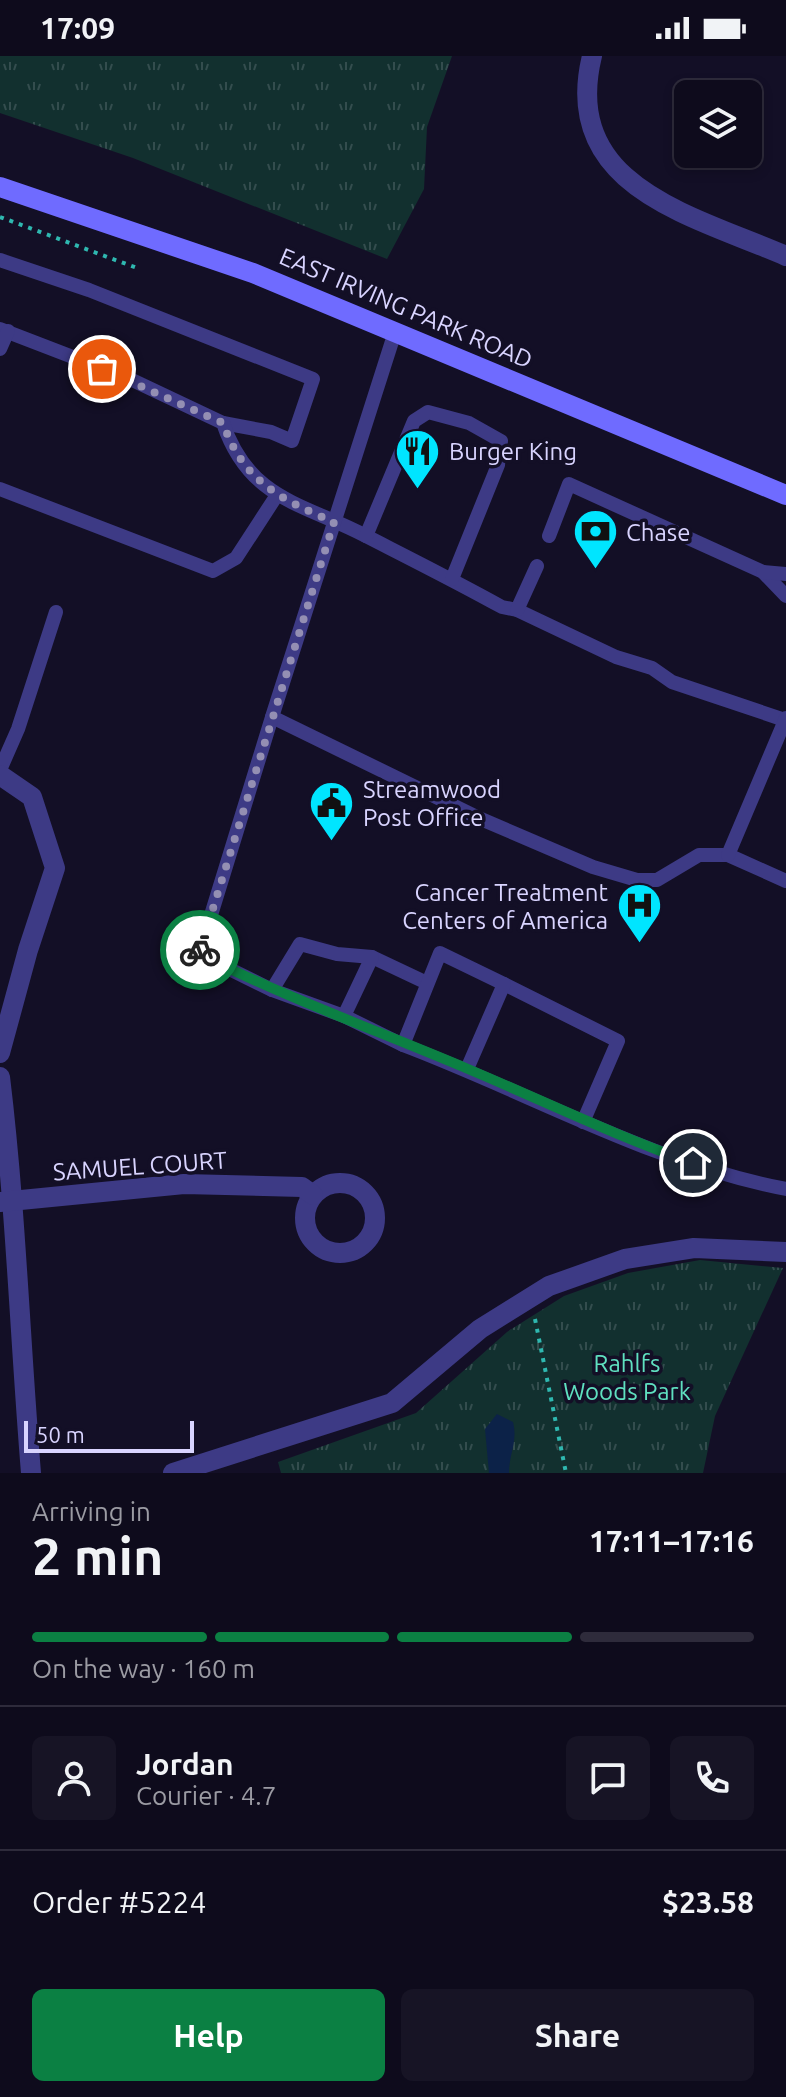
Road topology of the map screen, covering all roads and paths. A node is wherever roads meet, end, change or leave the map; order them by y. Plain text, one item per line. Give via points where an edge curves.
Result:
1 (592, 56) edge
2 (0, 187) edge
3 (0, 217) edge
4 (786, 256) edge
5 (0, 260) edge
6 (137, 268) dead end
7 (4, 330) edge
8 (395, 332) junction
9 (0, 349) edge
10 (223, 423) junction
11 (0, 489) edge
12 (277, 495) junction
13 (786, 495) edge
14 (334, 522) junction
15 (366, 536) junction
16 (549, 536) dead end
17 (537, 566) dead end
18 (763, 572) junction
19 (786, 574) edge
20 (452, 579) junction
21 (786, 596) edge
22 (517, 610) junction
23 (56, 612) dead end
24 (272, 717) junction
25 (786, 719) edge
26 (0, 773) edge
27 (728, 855) junction
28 (786, 881) edge
29 (372, 957) junction
30 (427, 983) junction
31 (504, 984) junction
32 (272, 990) junction
33 (344, 1016) junction
34 (403, 1045) junction
35 (0, 1053) edge
36 (467, 1069) junction
37 (0, 1077) edge
38 (583, 1122) junction
39 (786, 1189) edge
40 (313, 1195) dead end
41 (8, 1201) edge
42 (786, 1252) edge
43 (531, 1297) junction
44 (31, 1473) edge
45 (173, 1473) edge
46 (566, 1473) edge

1 - 4 street via 585,85 588,121 607,161 651,198
2 - 8 main road, EAST IRVING PARK ROAD via 253,273
3 - 6 path
5 - 10 lane via 313,379 292,441
7 - 9 lane
7 - 10 lane via 130,379
8 - 13 main road, EAST IRVING PARK ROAD
8 - 14 lane
10 - 12 lane via 233,452
11 - 12 lane via 213,571 236,558
12 - 14 lane
14 - 15 lane
14 - 24 lane
15 - 20 lane
15 - 20 lane via 414,421 428,412 469,423 501,441 498,465
16 - 18 lane via 569,484
17 - 22 lane
18 - 19 lane
18 - 21 lane
20 - 22 lane
22 - 25 lane via 616,657 652,668 672,682
23 - 26 lane
24 - 27 lane via 593,867 657,880 699,855
24 - 32 lane via 199,954
25 - 27 lane
26 - 35 street via 32,797 55,868
27 - 28 lane
29 - 30 lane
29 - 32 lane via 300,944
29 - 33 lane
30 - 31 lane via 440,953
30 - 34 lane
31 - 36 lane
31 - 38 lane via 618,1041
32 - 33 lane
33 - 34 lane
34 - 36 lane
36 - 38 lane
37 - 41 street
38 - 39 lane via 744,1180
40 - 41 street, SAMUEL COURT via 302,1187 184,1184
41 - 44 street
42 - 43 street via 694,1248 625,1259
43 - 45 street via 480,1329 392,1403
43 - 46 path

